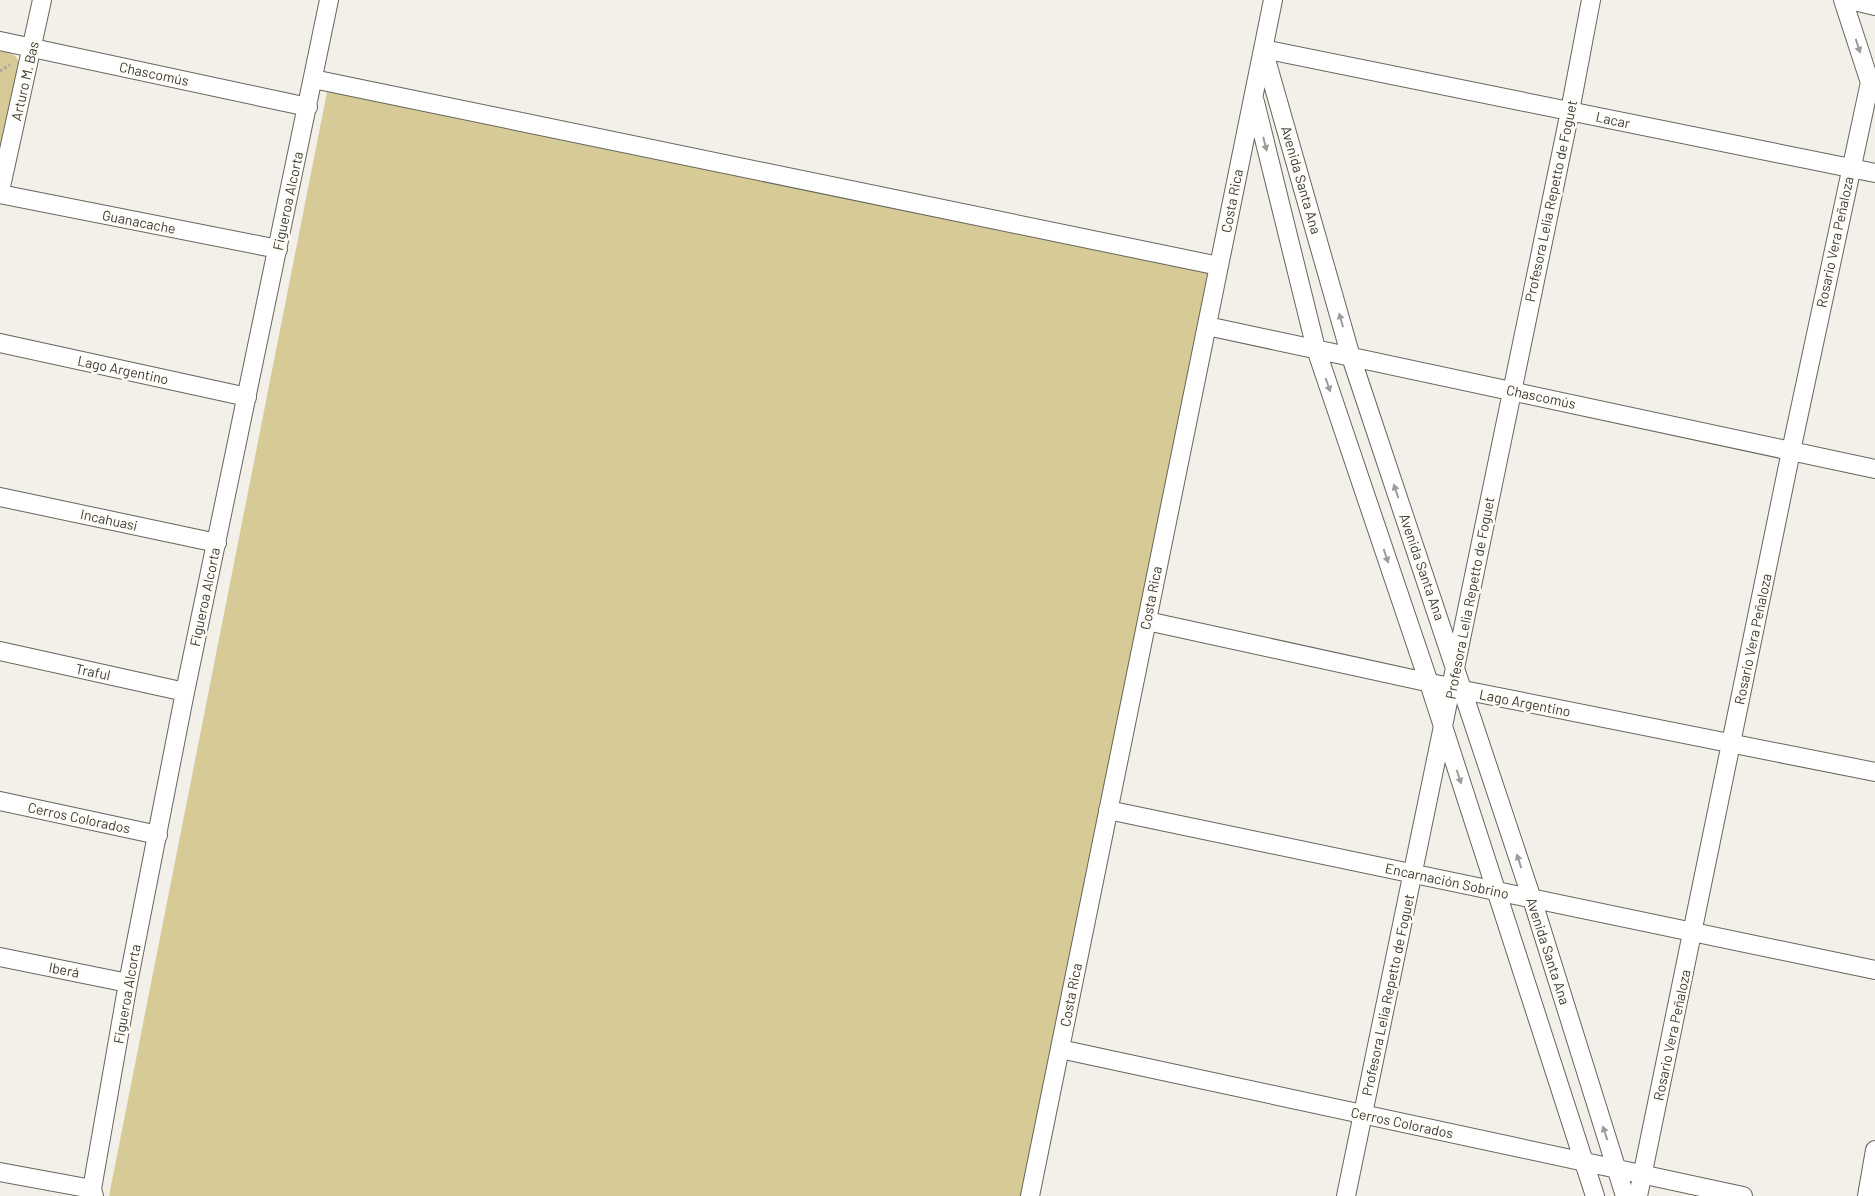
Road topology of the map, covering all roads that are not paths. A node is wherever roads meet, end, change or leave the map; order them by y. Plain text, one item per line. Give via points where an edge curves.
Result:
1 (42, 0) edge
2 (329, 0) edge
3 (1273, 0) edge
4 (1591, 0) edge
5 (1843, 0) edge
6 (1850, 0) edge
7 (1875, 6) edge
8 (0, 41) edge
9 (32, 48) junction
10 (1263, 49) junction
11 (313, 79) junction
12 (1872, 90) edge
13 (1253, 96) junction
14 (308, 107) junction
15 (1570, 111) junction
16 (1851, 168) junction
17 (1875, 173) edge
18 (0, 193) edge
19 (278, 249) junction
20 (1219, 266) junction
21 (1207, 326) junction
22 (0, 343) edge
23 (1316, 349) junction
24 (1351, 357) junction
25 (1512, 391) junction
26 (247, 397) junction
27 (1791, 451) junction
28 (1875, 469) edge
29 (0, 497) edge
30 (217, 543) junction
31 (1147, 620) junction
32 (0, 651) edge
33 (1456, 668) junction
34 (1429, 683) junction
35 (1457, 689) junction
36 (185, 692) junction
37 (1444, 728) junction
38 (1731, 744) junction
39 (1875, 772) edge
40 (0, 801) edge
41 (1108, 810) junction
42 (158, 834) junction
43 (1413, 874) junction
44 (1496, 892) junction
45 (1532, 899) junction
46 (1693, 932) junction
47 (0, 957) edge
48 (1875, 970) edge
49 (128, 983) junction
50 (1060, 1050) junction
51 (1363, 1115) junction
52 (1875, 1150) edge
53 (1583, 1162) junction
54 (1617, 1169) junction
55 (0, 1172) edge
56 (1644, 1175) junction
57 (93, 1193) edge
58 (1030, 1196) edge
59 (1346, 1196) edge
60 (1594, 1196) edge
61 (1625, 1196) edge
62 (1638, 1196) edge
63 (1744, 1196) edge
64 (1867, 1196) edge

1 - 9 street, Arturo M. Bas
2 - 11 street, Figueroa Alcorta
3 - 10 street, Costa Rica
4 - 15 street, Profesora Lelia Repetto de Foguet
5 -> 12 street
6 - 7 street
8 - 9 street, Chascomús
9 - 14 street, Chascomús
9 - 18 street, Arturo M. Bas
10 - 13 street, Costa Rica
10 - 15 street, Lacar
24 -> 10 street, Avenida Santa Ana
11 - 14 street, Figueroa Alcorta
11 - 20 street
12 - 16 street, Rosario Vera Peñaloza
13 - 20 street, Costa Rica
13 -> 23 street, Avenida Santa Ana
14 - 19 street, Figueroa Alcorta
15 - 16 street, Lacar
15 - 25 street, Profesora Lelia Repetto de Foguet
16 - 17 street, Lacar
16 - 27 street, Rosario Vera Peñaloza
18 - 19 street, Guanacache
19 - 26 street, Figueroa Alcorta
20 - 21 street, Costa Rica
21 - 23 street, Chascomús
21 - 31 street, Costa Rica
22 - 26 street, Lago Argentino
23 - 24 street, Chascomús
23 -> 34 street, Avenida Santa Ana
24 - 25 street, Chascomús
33 -> 24 street, Avenida Santa Ana
25 - 27 street, Chascomús
25 - 33 street, Profesora Lelia Repetto de Foguet
26 - 30 street, Figueroa Alcorta
27 - 28 street, Chascomús
27 - 38 street, Rosario Vera Peñaloza
29 - 30 street, Incahuasi
30 - 36 street, Figueroa Alcorta
31 - 34 street, Lago Argentino
31 - 41 street, Costa Rica
32 - 36 street, Traful
33 - 35 street, Profesora Lelia Repetto de Foguet
34 - 35 street, Lago Argentino
34 - 37 street, Avenida Santa Ana
35 - 37 street, Profesora Lelia Repetto de Foguet
35 - 38 street, Lago Argentino
45 -> 35 street, Avenida Santa Ana
36 - 42 street, Figueroa Alcorta
37 - 43 street, Profesora Lelia Repetto de Foguet
37 -> 44 street, Avenida Santa Ana
38 - 39 street, Lago Argentino
38 - 46 street, Rosario Vera Peñaloza
40 - 42 street, Cerros Colorados
41 - 43 street, Encarnación Sobrino
41 - 50 street, Costa Rica
42 - 49 street, Figueroa Alcorta
43 - 44 street, Encarnación Sobrino
43 - 51 street, Profesora Lelia Repetto de Foguet
44 - 45 street, Encarnación Sobrino
44 - 53 street, Avenida Santa Ana
45 - 46 street, Encarnación Sobrino
54 -> 45 street, Avenida Santa Ana
46 - 48 street, Encarnación Sobrino
46 - 56 street, Rosario Vera Peñaloza
47 - 49 street, Iberá
49 - 57 street, Figueroa Alcorta
50 - 51 street, Cerros Colorados
50 - 58 street, Costa Rica
51 - 53 street, Cerros Colorados
51 - 59 street, Profesora Lelia Repetto de Foguet
52 - 64 street
53 - 54 street, Cerros Colorados
53 - 60 street, Avenida Santa Ana
54 - 56 street, Cerros Colorados
54 - 61 street, Avenida Santa Ana
55 - 57 street
56 - 62 street, Rosario Vera Peñaloza
56 - 63 street, Cerros Colorados

